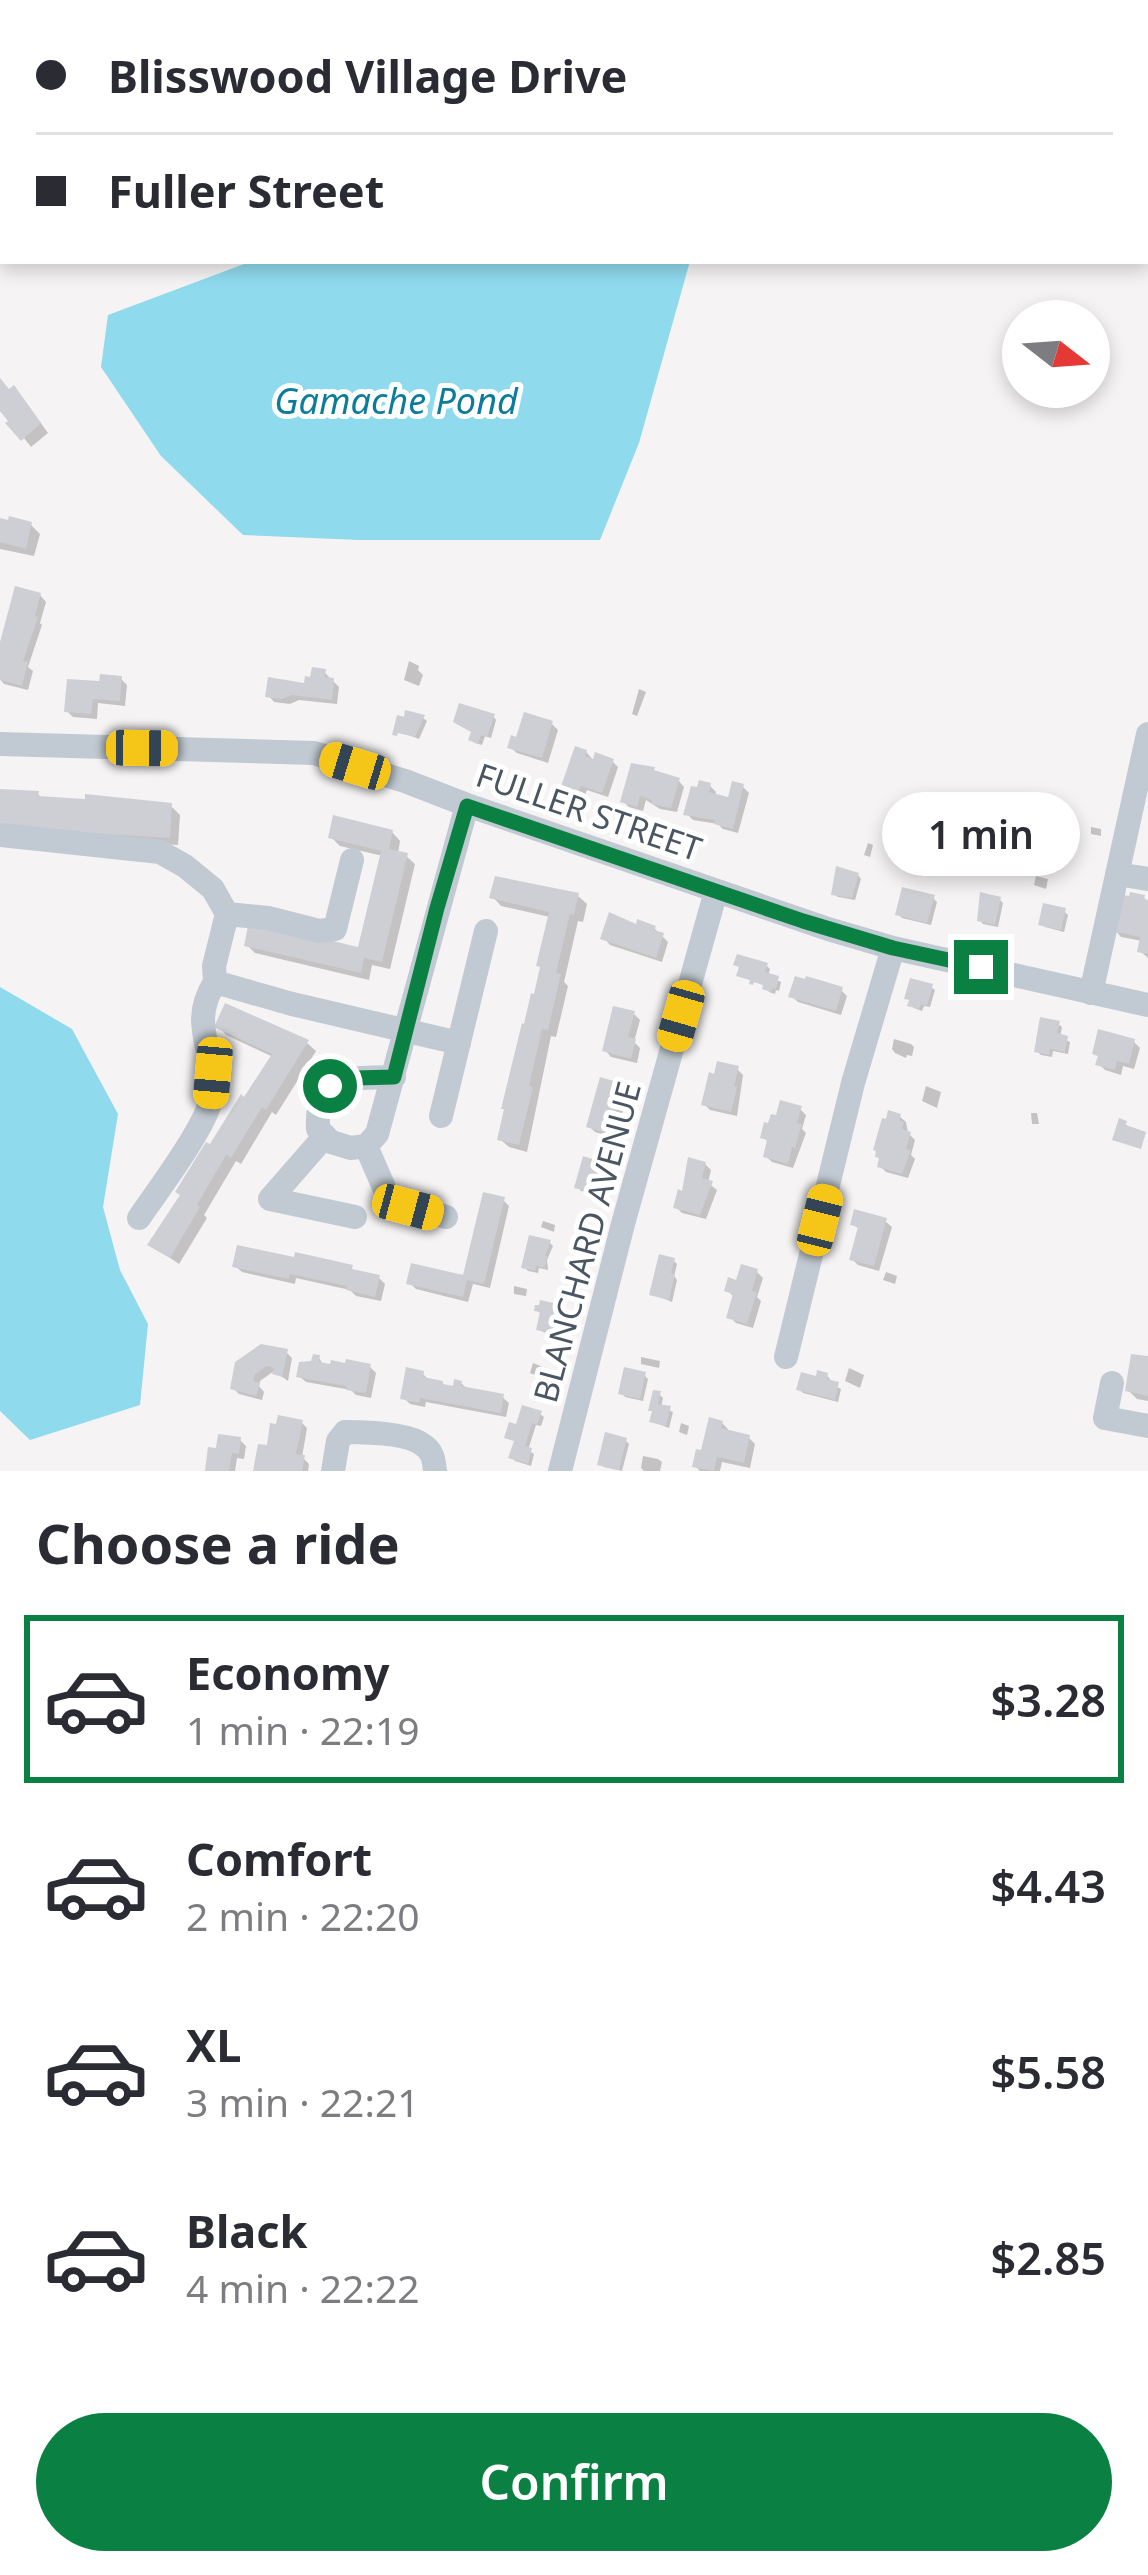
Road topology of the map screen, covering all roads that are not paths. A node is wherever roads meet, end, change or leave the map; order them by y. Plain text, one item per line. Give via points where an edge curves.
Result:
1 (1148, 734) edge
2 (0, 744) edge
3 (467, 806) junction
4 (0, 835) edge
5 (352, 860) dead end
6 (1117, 874) junction
7 (1148, 879) edge
8 (716, 890) junction
9 (227, 914) junction
10 (486, 931) dead end
11 (893, 948) junction
12 (215, 982) junction
13 (1091, 993) junction
14 (1148, 1005) edge
15 (407, 1029) junction
16 (459, 1043) junction
17 (394, 1077) junction
18 (442, 1116) dead end
19 (325, 1136) junction
20 (366, 1146) junction
21 (355, 1217) dead end
22 (446, 1217) dead end
23 (140, 1219) dead end
24 (786, 1357) dead end
25 (1112, 1383) dead end
26 (1148, 1426) edge
27 (333, 1471) edge
28 (435, 1471) edge
29 (560, 1471) edge

1 - 6 street
2 - 3 street, FULLER STREET via 314,754
3 - 8 street, FULLER STREET
3 - 15 street
4 - 9 street via 160,853 213,889
5 - 9 street via 335,929
6 - 7 street
6 - 13 street
8 - 11 street, FULLER STREET
8 - 29 street, BLANCHARD AVENUE
9 - 12 street
10 - 16 street
11 - 13 street, FULLER STREET
11 - 24 street
12 - 15 street
12 - 23 street via 202,1021 210,1102
13 - 14 street, FULLER STREET
15 - 16 street
15 - 17 street
16 - 18 street
17 - 19 street via 330,1086 316,1106
17 - 20 street
19 - 20 street
19 - 21 street via 270,1199
20 - 22 street via 389,1199
25 - 26 street via 1105,1418
27 - 28 street via 345,1432 422,1443

